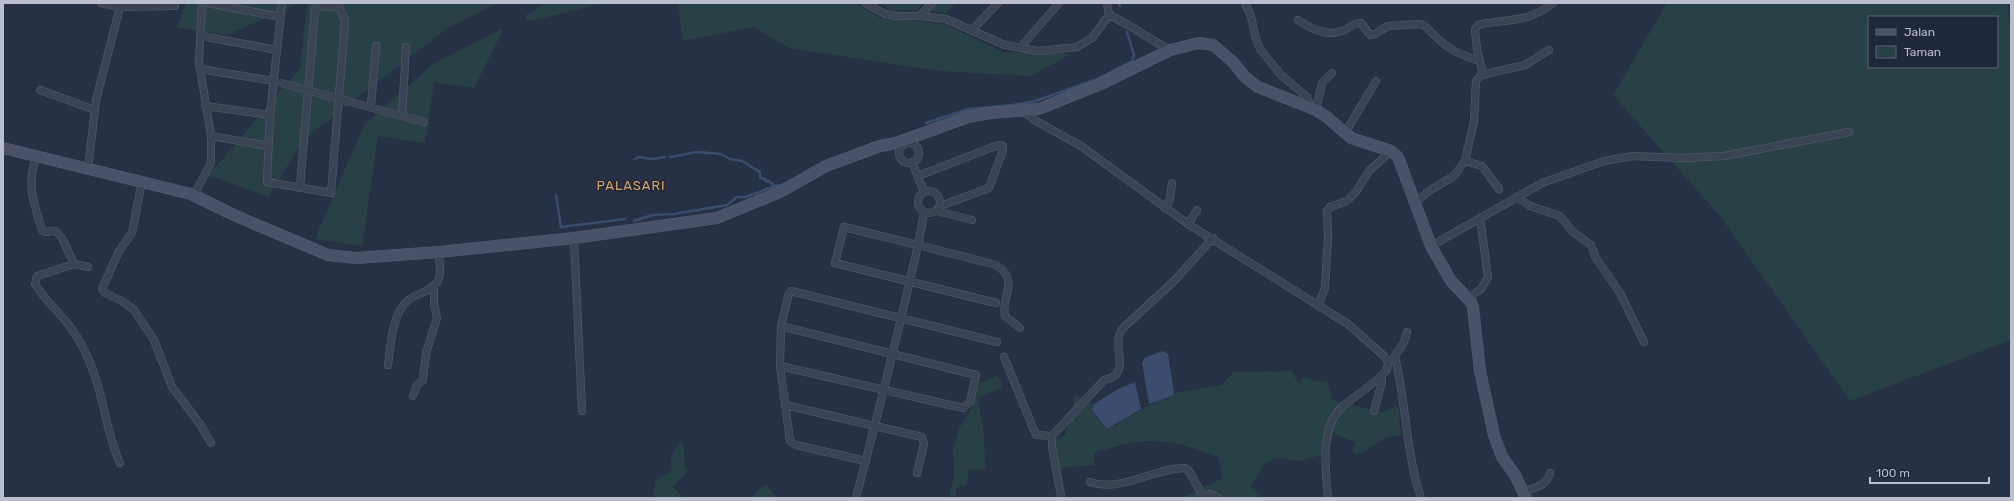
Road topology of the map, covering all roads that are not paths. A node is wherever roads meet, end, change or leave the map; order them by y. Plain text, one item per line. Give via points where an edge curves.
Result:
1 (101, 3) edge
2 (202, 3) edge
3 (208, 3) edge
4 (282, 3) edge
5 (932, 3) edge
6 (998, 3) edge
7 (1059, 3) edge
8 (1108, 3) edge
9 (1245, 3) edge
10 (1553, 3) edge
11 (867, 4) edge
12 (176, 6) dead end
13 (120, 7) junction
14 (1109, 15) junction
15 (920, 16) junction
16 (280, 17) junction
17 (1298, 20) dead end
18 (972, 30) junction
19 (201, 36) junction
20 (376, 46) dead end
21 (406, 47) dead end
22 (1020, 48) junction
23 (277, 50) junction
24 (1170, 50) junction
25 (1549, 50) dead end
26 (1480, 61) junction
27 (200, 69) junction
28 (1332, 73) dead end
29 (1483, 75) junction
30 (274, 80) junction
31 (1376, 81) dead end
32 (309, 89) junction
33 (40, 90) dead end
34 (340, 98) junction
35 (205, 106) junction
36 (371, 106) junction
37 (1313, 109) junction
38 (95, 110) junction
39 (1024, 112) junction
40 (270, 115) junction
41 (402, 115) junction
42 (424, 122) dead end
43 (1849, 132) dead end
44 (1345, 133) junction
45 (211, 136) junction
46 (905, 141) junction
47 (269, 146) junction
48 (3, 148) edge
49 (1391, 151) junction
50 (37, 157) junction
51 (1465, 161) junction
52 (912, 162) junction
53 (88, 169) junction
54 (918, 176) junction
55 (142, 181) junction
56 (1172, 183) dead end
57 (300, 188) junction
58 (1499, 189) dead end
59 (924, 192) junction
60 (194, 195) junction
61 (1517, 197) junction
62 (1414, 204) junction
63 (938, 208) junction
64 (1166, 209) junction
65 (1197, 210) dead end
66 (924, 213) junction
67 (1480, 218) junction
68 (972, 220) dead end
69 (1188, 224) junction
70 (574, 238) junction
71 (1213, 238) junction
72 (918, 245) junction
73 (1431, 246) junction
74 (439, 252) junction
75 (74, 264) junction
76 (88, 267) dead end
77 (910, 280) junction
78 (434, 288) junction
79 (1468, 298) junction
80 (996, 303) dead end
81 (1318, 306) junction
82 (902, 317) junction
83 (781, 326) junction
84 (1020, 328) dead end
85 (1406, 332) dead end
86 (997, 342) dead end
87 (1644, 342) dead end
88 (892, 354) junction
89 (1004, 357) dead end
90 (1395, 357) junction
91 (1388, 362) junction
92 (388, 365) dead end
93 (780, 366) junction
94 (1382, 377) junction
95 (884, 390) junction
96 (414, 396) dead end
97 (785, 405) junction
98 (582, 411) dead end
99 (1374, 411) dead end
100 (875, 425) junction
101 (1052, 436) junction
102 (211, 443) dead end
103 (866, 461) junction
104 (120, 463) dead end
105 (917, 473) dead end
106 (1550, 473) dead end
107 (1090, 482) dead end
108 (1525, 494) edge
109 (1061, 496) dead end
110 (856, 498) edge
111 (1204, 498) edge
112 (1218, 498) edge
113 (1328, 498) edge
114 (1421, 498) edge

1 - 13 street
2 - 19 street
3 - 16 street
4 - 16 street
5 - 15 street
6 - 18 street
7 - 22 street
8 - 14 street
9 - 37 street via 1260,49 1281,75 1307,96
10 - 26 street via 1519,21 1508,20 1478,25 1475,30
11 - 15 street via 885,14
12 - 13 street
13 - 38 street
14 - 22 street via 1092,38 1077,47 1050,51
14 - 24 street via 1132,25 1150,40
15 - 18 street via 946,19
16 - 23 street
17 - 26 street via 1320,32 1342,31 1354,23 1361,23 1370,34 1375,34 1388,26 1420,24 1447,48
18 - 22 street via 1005,45
19 - 23 street
19 - 27 street
20 - 36 street
21 - 41 street
23 - 30 street
24 - 37 main road via 1199,43 1213,45 1258,87
24 - 39 main road via 1052,105
25 - 29 street via 1525,65
26 - 29 street
27 - 30 street
27 - 35 street
28 - 37 street via 1322,83
29 - 51 street via 1476,81 1474,121
30 - 32 street
30 - 40 street
31 - 44 street
32 - 34 street
32 - 34 street via 315,9 319,6 339,7 346,27
32 - 57 street
33 - 38 street
34 - 36 street
34 - 57 street via 331,193
35 - 40 street
35 - 45 street
36 - 41 street
37 - 44 main road
38 - 53 street
39 - 46 main road via 990,113 968,117
39 - 64 street via 1081,146
40 - 47 street
41 - 42 street
43 - 61 street via 1724,156 1633,156 1614,159 1542,182
44 - 49 main road via 1365,144
45 - 47 street
45 - 60 street via 211,163
46 - 52 street via 915,146 918,152 917,158
46 - 52 street via 900,156 906,162
46 - 70 main road via 826,166 780,192 717,218
47 - 57 street via 267,182
48 - 50 main road
49 - 62 main road via 1398,157 1402,166
49 - 81 street via 1369,171 1347,201 1330,207 1327,211 1325,288
50 - 53 main road
50 - 75 street via 31,188 42,230 56,231
51 - 58 street via 1482,166
51 - 62 street via 1454,176 1429,191
52 - 54 street
53 - 55 main road
54 - 59 street
54 - 63 street via 1002,146 1003,150 989,188
55 - 60 main road
55 - 102 street via 132,233 119,251 102,290 134,310 154,340 172,387
56 - 64 street
59 - 63 street via 937,194
59 - 66 street via 917,201
60 - 74 main road via 328,255 356,258
61 - 67 street
61 - 87 street via 1530,206 1560,216 1573,232 1591,245 1596,258 1620,293
62 - 73 main road
63 - 66 street via 932,214
63 - 68 street
64 - 69 street
65 - 69 street
66 - 72 street
67 - 73 street
67 - 79 street via 1488,277 1481,289
69 - 71 street
70 - 74 main road
70 - 98 street
71 - 81 street
71 - 101 street via 1174,280 1122,329 1118,334 1118,374 1104,380
72 - 77 street
72 - 77 street via 844,227 835,263
72 - 84 street via 996,265 1001,269 1007,276 1009,285 1004,305 1005,316
73 - 79 main road via 1451,281
74 - 78 street via 440,279
75 - 76 street
75 - 104 street via 37,276 35,284 68,324 89,360
77 - 80 street
77 - 82 street
78 - 92 street via 410,298 403,306 391,337
78 - 96 street via 437,324 426,353 423,380 417,386
79 - 108 main road via 1473,307 1480,372 1494,435 1502,457
81 - 91 street via 1348,324
82 - 83 street via 791,291
82 - 86 street
82 - 88 street
83 - 88 street
83 - 93 street
85 - 90 street via 1404,342
88 - 95 street
88 - 95 street via 976,375 973,390 970,402 963,408
89 - 101 street via 1036,435
90 - 91 street
90 - 114 street
91 - 94 street via 1387,370
93 - 95 street
93 - 97 street
94 - 99 street
94 - 113 street via 1341,408 1335,418 1324,453
95 - 100 street
97 - 100 street
97 - 103 street via 790,441 796,445
100 - 103 street
100 - 105 street via 922,437 924,444
101 - 109 street
103 - 110 street
106 - 108 street via 1544,483
107 - 111 street via 1098,485 1114,484 1185,468
111 - 112 street via 1210,494

